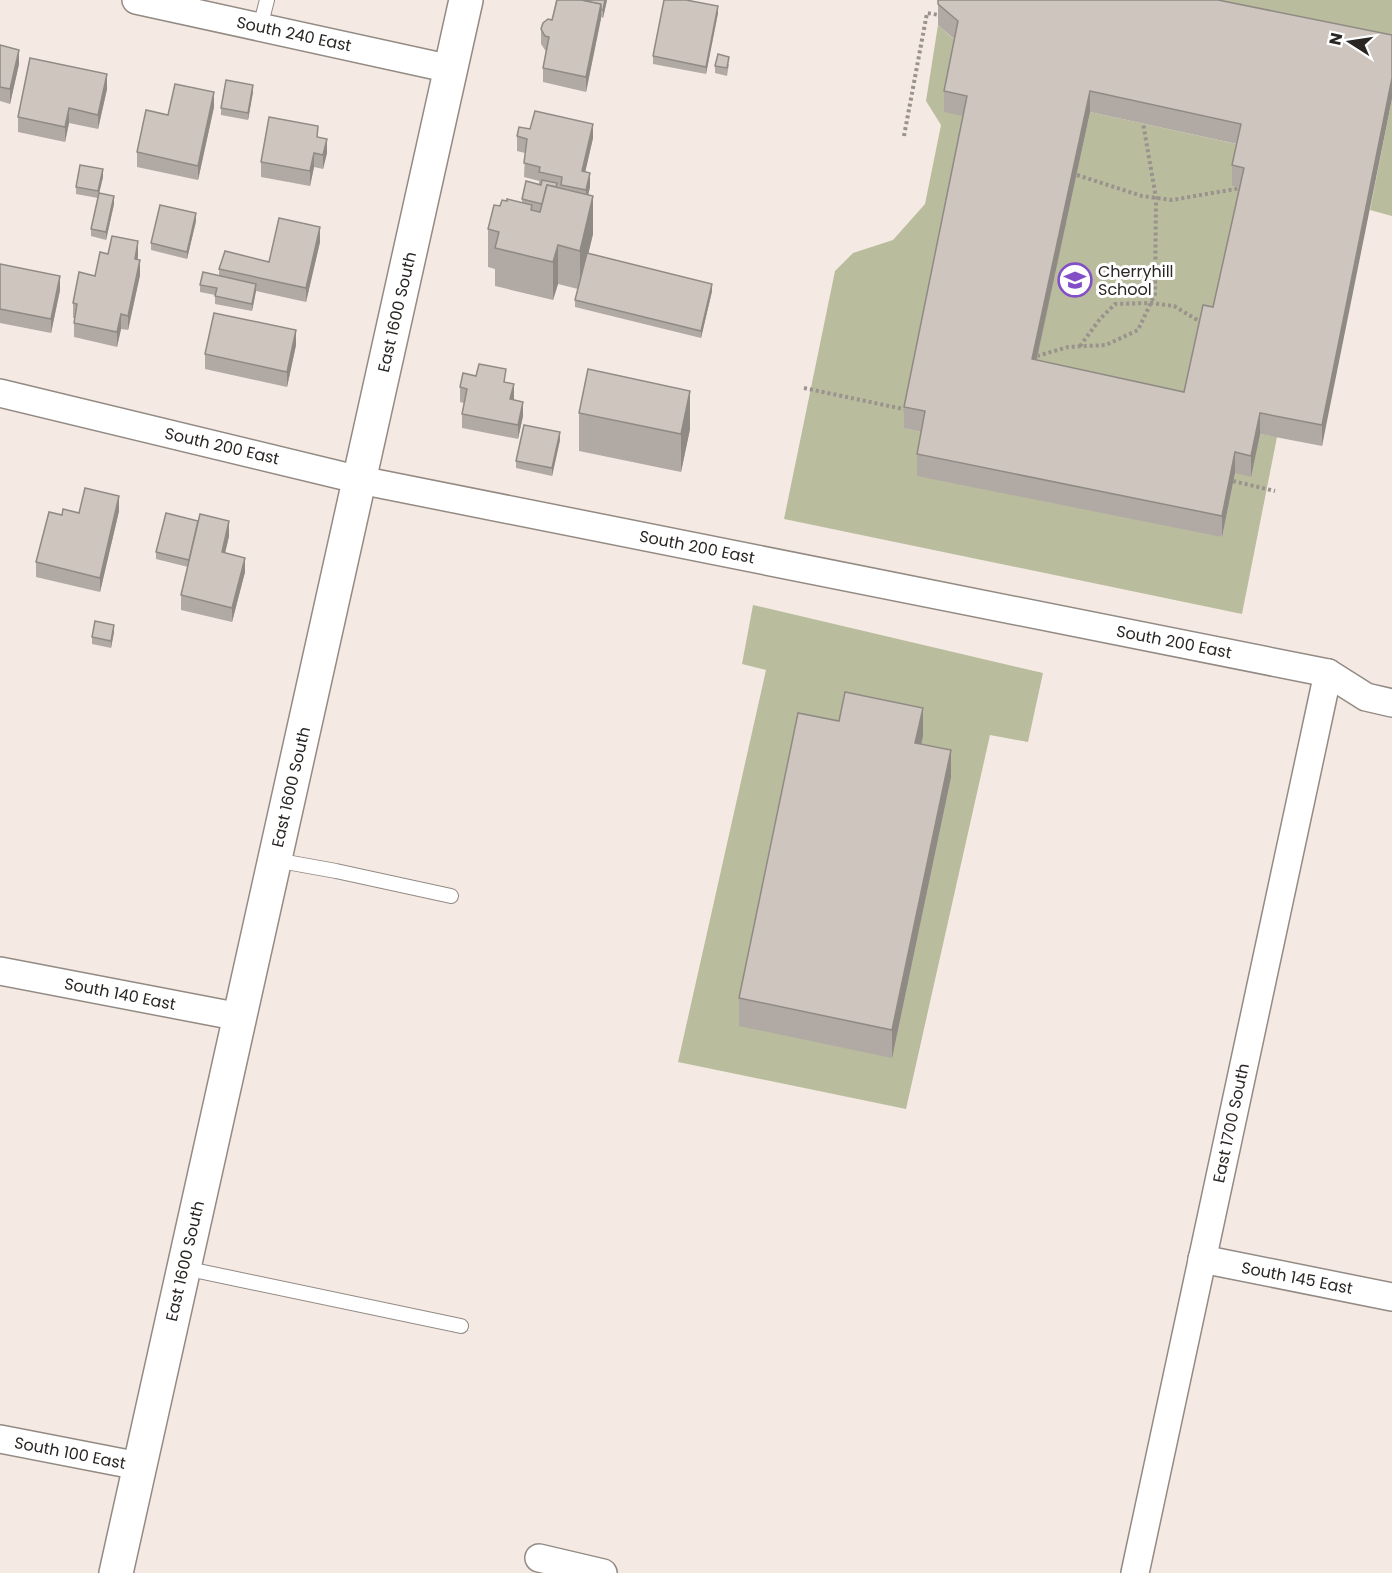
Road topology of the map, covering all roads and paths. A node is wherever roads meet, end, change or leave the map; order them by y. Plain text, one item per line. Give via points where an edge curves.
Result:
1 (136, 0) edge
2 (267, 0) edge
3 (466, 0) edge
4 (939, 15) edge
5 (260, 27) junction
6 (451, 69) junction
7 (1143, 123) edge
8 (904, 136) dead end
9 (1077, 175) edge
10 (1241, 188) edge
11 (1156, 198) junction
12 (1151, 303) junction
13 (1209, 327) edge
14 (1080, 346) junction
15 (1037, 356) edge
16 (804, 388) dead end
17 (0, 393) edge
18 (908, 410) edge
19 (360, 480) junction
20 (1233, 481) edge
21 (1275, 491) dead end
22 (1328, 673) junction
23 (1392, 703) edge
24 (275, 860) junction
25 (451, 896) dead end
26 (0, 971) edge
27 (240, 1017) junction
28 (1202, 1259) junction
29 (184, 1268) junction
30 (1392, 1297) edge
31 (461, 1326) dead end
32 (0, 1439) edge
33 (140, 1466) junction
34 (539, 1558) dead end
35 (116, 1573) edge
36 (603, 1573) edge
37 (1135, 1573) edge

1 - 5 street, South 240 East
2 - 5 lane
3 - 6 street, East 1600 South
4 - 8 path via 927,12
5 - 6 street, South 240 East
6 - 19 street, East 1600 South
7 - 11 path
9 - 11 path
10 - 11 path via 1172,200
11 - 12 path via 1155,294
12 - 13 path via 1174,306
12 - 14 path via 1115,304
12 - 14 path via 1138,330 1106,345
14 - 15 path
16 - 18 path
17 - 19 street, South 200 East
19 - 22 street, South 200 East
19 - 24 street, East 1600 South
20 - 21 path
22 - 23 street, South 200 East via 1366,697
22 - 28 street, East 1700 South
24 - 25 lane
24 - 27 street, East 1600 South
26 - 27 street, South 140 East
27 - 29 street, East 1600 South
28 - 30 street, South 145 East
28 - 37 street, East 1700 South
29 - 31 lane
29 - 33 street, East 1600 South
32 - 33 street, South 100 East
33 - 35 street, East 1600 South
34 - 36 street

